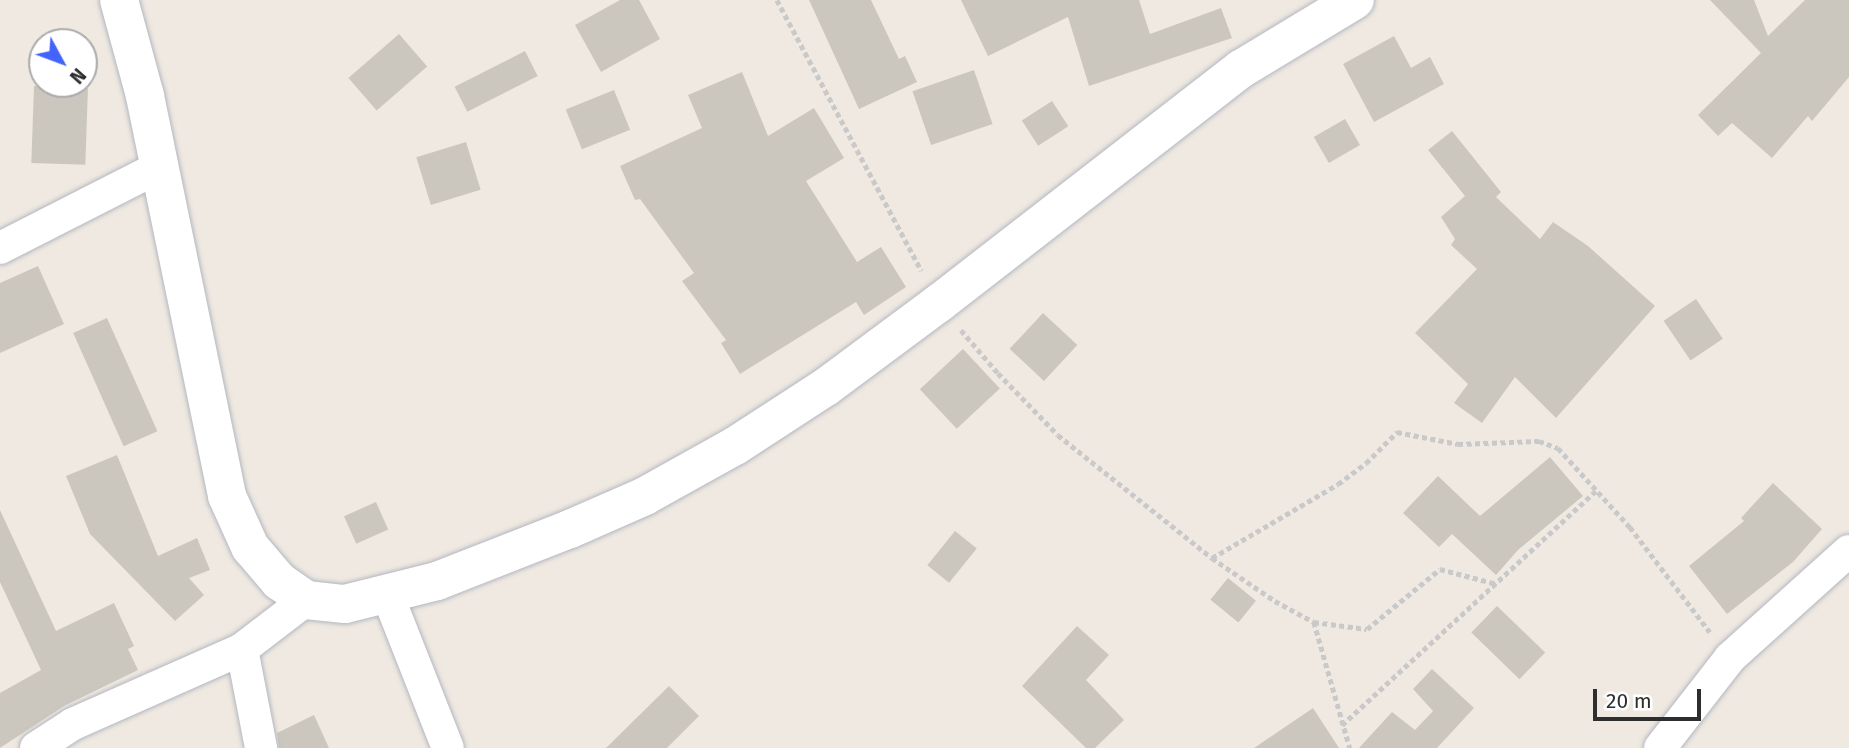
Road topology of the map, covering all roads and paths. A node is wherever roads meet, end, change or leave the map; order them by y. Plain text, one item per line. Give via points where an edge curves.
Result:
1 (119, 0) edge
2 (777, 0) edge
3 (1354, 0) edge
4 (159, 166) junction
5 (0, 247) edge
6 (939, 303) junction
7 (1597, 491) junction
8 (1849, 551) edge
9 (1212, 558) junction
10 (1497, 584) junction
11 (388, 596) junction
12 (306, 600) junction
13 (1314, 622) junction
14 (242, 649) junction
15 (1730, 657) junction
16 (1342, 725) junction
17 (36, 748) edge
18 (261, 748) edge
19 (448, 748) edge
20 (1350, 748) edge
21 (1660, 748) edge

1 - 4 street
2 - 6 path
3 - 6 street via 1241,69
4 - 5 street
4 - 12 street via 227,496 250,547 279,581
6 - 9 path via 1058,435
6 - 11 street via 826,387 735,446 645,496 437,581
7 - 9 path via 1558,448 1539,441 1458,444 1397,432 1338,484
7 - 10 path
7 - 15 path
8 - 15 street
9 - 13 path
10 - 13 path via 1440,569 1367,629
10 - 16 path
11 - 12 street via 345,604
11 - 19 street
12 - 14 street
13 - 16 path
14 - 17 street via 73,724
14 - 18 street
15 - 21 street
16 - 20 path

